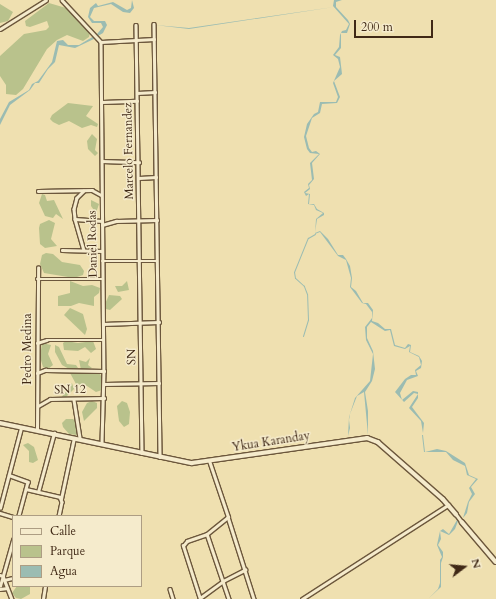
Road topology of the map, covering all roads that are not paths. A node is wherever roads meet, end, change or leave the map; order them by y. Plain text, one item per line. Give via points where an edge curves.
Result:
1 (46, 0) edge
2 (62, 0) edge
3 (136, 24) dead end
4 (154, 24) dead end
5 (0, 29) edge
6 (154, 39) junction
7 (136, 40) junction
8 (101, 43) junction
9 (155, 92) junction
10 (137, 93) junction
11 (137, 101) junction
12 (102, 102) junction
13 (102, 162) junction
14 (139, 162) junction
15 (156, 177) junction
16 (139, 178) junction
17 (101, 184) junction
18 (86, 190) junction
19 (92, 190) junction
20 (38, 191) dead end
21 (101, 196) junction
22 (75, 219) junction
23 (139, 220) junction
24 (157, 220) junction
25 (102, 223) junction
26 (62, 250) dead end
27 (84, 250) junction
28 (102, 251) junction
29 (102, 261) junction
30 (157, 261) junction
31 (140, 262) junction
32 (38, 268) dead end
33 (37, 279) junction
34 (102, 279) junction
35 (141, 322) junction
36 (159, 322) junction
37 (103, 324) junction
38 (104, 340) junction
39 (37, 343) junction
40 (104, 371) junction
41 (37, 374) junction
42 (142, 383) junction
43 (159, 383) junction
44 (104, 384) junction
45 (104, 398) junction
46 (74, 400) junction
47 (38, 406) junction
48 (0, 423) edge
49 (21, 427) junction
50 (37, 430) junction
51 (54, 433) junction
52 (74, 438) junction
53 (80, 439) junction
54 (102, 444) junction
55 (142, 452) junction
56 (160, 457) junction
57 (209, 462) junction
58 (9, 475) junction
59 (26, 489) junction
60 (38, 492) junction
61 (61, 499) junction
62 (448, 505) junction
63 (0, 508) edge
64 (0, 513) edge
65 (456, 514) joint
66 (20, 515) edge
67 (59, 515) edge
68 (12, 517) edge
69 (228, 517) junction
70 (462, 522) joint
71 (207, 534) junction
72 (12, 547) edge
73 (496, 562) edge
74 (244, 570) junction
75 (1, 576) edge
76 (12, 578) edge
77 (4, 580) junction
78 (223, 581) junction
79 (45, 587) edge
80 (0, 588) edge
81 (7, 588) junction
82 (170, 589) dead end
83 (200, 598) edge
84 (12, 599) edge
85 (43, 599) edge
86 (173, 599) edge
87 (229, 599) edge
88 (254, 599) edge
89 (302, 599) edge

1 - 5 street
2 - 8 street
3 - 7 street, Marcelo Fernandez
4 - 6 street
6 - 7 street
6 - 9 street
7 - 8 street
7 - 10 street, Marcelo Fernandez
8 - 12 street, Daniel Rodas
9 - 10 street
9 - 15 street
10 - 11 street, Marcelo Fernandez
11 - 12 street
11 - 14 street, Marcelo Fernandez
12 - 13 street, Daniel Rodas
13 - 14 street
13 - 17 street, Daniel Rodas
14 - 16 street, Marcelo Fernandez
15 - 16 street
15 - 24 street
16 - 23 street, Marcelo Fernandez
17 - 19 street
17 - 21 street, Daniel Rodas
18 - 19 street
18 - 20 street
18 - 22 street via 77,198
19 - 21 street
21 - 25 street, Daniel Rodas
22 - 25 street
22 - 27 street via 81,247
23 - 24 street
23 - 25 street
23 - 31 street, Marcelo Fernandez
24 - 30 street
25 - 28 street, Daniel Rodas
26 - 27 street
27 - 28 street
28 - 29 street, Daniel Rodas
29 - 31 street
29 - 34 street, Daniel Rodas
30 - 31 street
30 - 36 street
31 - 35 street, SN
32 - 33 street, Pedro Medina
33 - 34 street
33 - 39 street, Pedro Medina
34 - 37 street, Daniel Rodas
35 - 36 street
35 - 37 street
35 - 42 street, SN
36 - 43 street
37 - 38 street, Daniel Rodas
38 - 39 street via 47,340
38 - 40 street, Daniel Rodas
39 - 41 street, Pedro Medina
40 - 41 street via 45,370
40 - 44 street, Daniel Rodas
41 - 47 street, Pedro Medina
42 - 43 street
42 - 44 street
42 - 55 street, SN
43 - 56 street
44 - 45 street, Daniel Rodas
45 - 46 street, SN 12
45 - 54 street, Daniel Rodas
46 - 47 street, SN 12 via 50,399
46 - 53 street
47 - 50 street, Pedro Medina
48 - 49 street, Ykua Karanday
49 - 50 street, Ykua Karanday
49 - 58 street
50 - 51 street, Ykua Karanday
51 - 52 street, Ykua Karanday
51 - 60 street
52 - 53 street, Ykua Karanday
52 - 61 street
53 - 54 street, Ykua Karanday
54 - 55 street, Ykua Karanday
55 - 56 street, Ykua Karanday
56 - 57 street, Ykua Karanday via 187,463
57 - 62 street, Ykua Karanday via 367,438 378,442
57 - 69 street
58 - 59 street via 27,481
58 - 63 street
59 - 60 street
59 - 66 street
60 - 61 street
61 - 67 street
62 - 65 street, Ykua Karanday
62 - 89 street
64 - 68 street
65 - 70 street, Ykua Karanday
69 - 71 street
69 - 74 street
70 - 73 street, Ykua Karanday
71 - 78 street
71 - 83 street via 187,541 183,546
72 - 75 street
74 - 78 street
74 - 88 street
75 - 77 street
75 - 80 street
76 - 77 street
77 - 81 street
78 - 83 street
78 - 87 street
79 - 85 street
80 - 81 street
81 - 84 street
82 - 86 street

